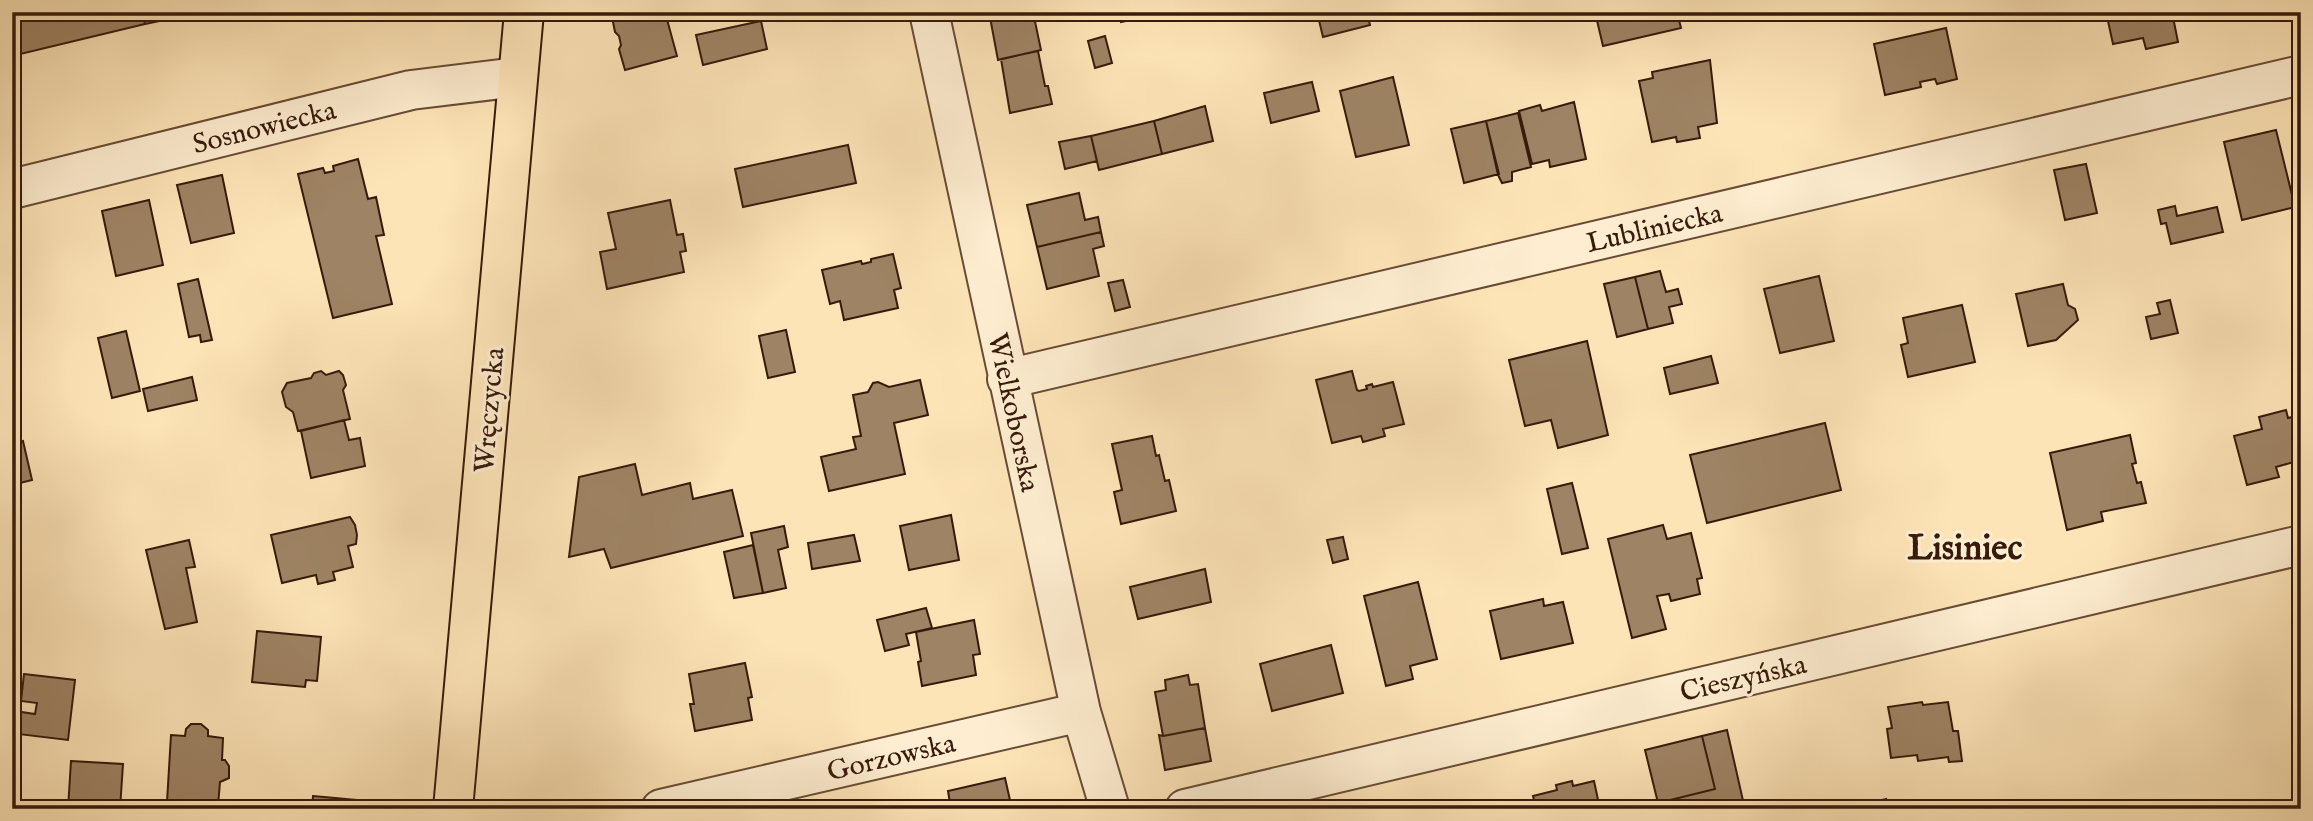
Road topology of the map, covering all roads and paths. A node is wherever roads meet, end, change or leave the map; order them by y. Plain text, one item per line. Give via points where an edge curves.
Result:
1 (524, 12) edge
2 (929, 12) edge
3 (2301, 75) edge
4 (518, 77) junction
5 (12, 188) edge
6 (1007, 379) junction
7 (2301, 545) edge
8 (1081, 712) junction
9 (453, 809) edge
10 (661, 809) edge
11 (1110, 809) edge
12 (1185, 809) edge

1 - 4 main road, Wręczycka
2 - 6 street, Wielkoborska
3 - 6 street, Lubliniecka
4 - 5 street, Sosnowiecka via 411,90
4 - 9 main road, Wręczycka
6 - 8 street, Wielkoborska
7 - 12 street, Cieszyńska
8 - 10 street, Gorzowska
8 - 11 street, Wielkoborska

